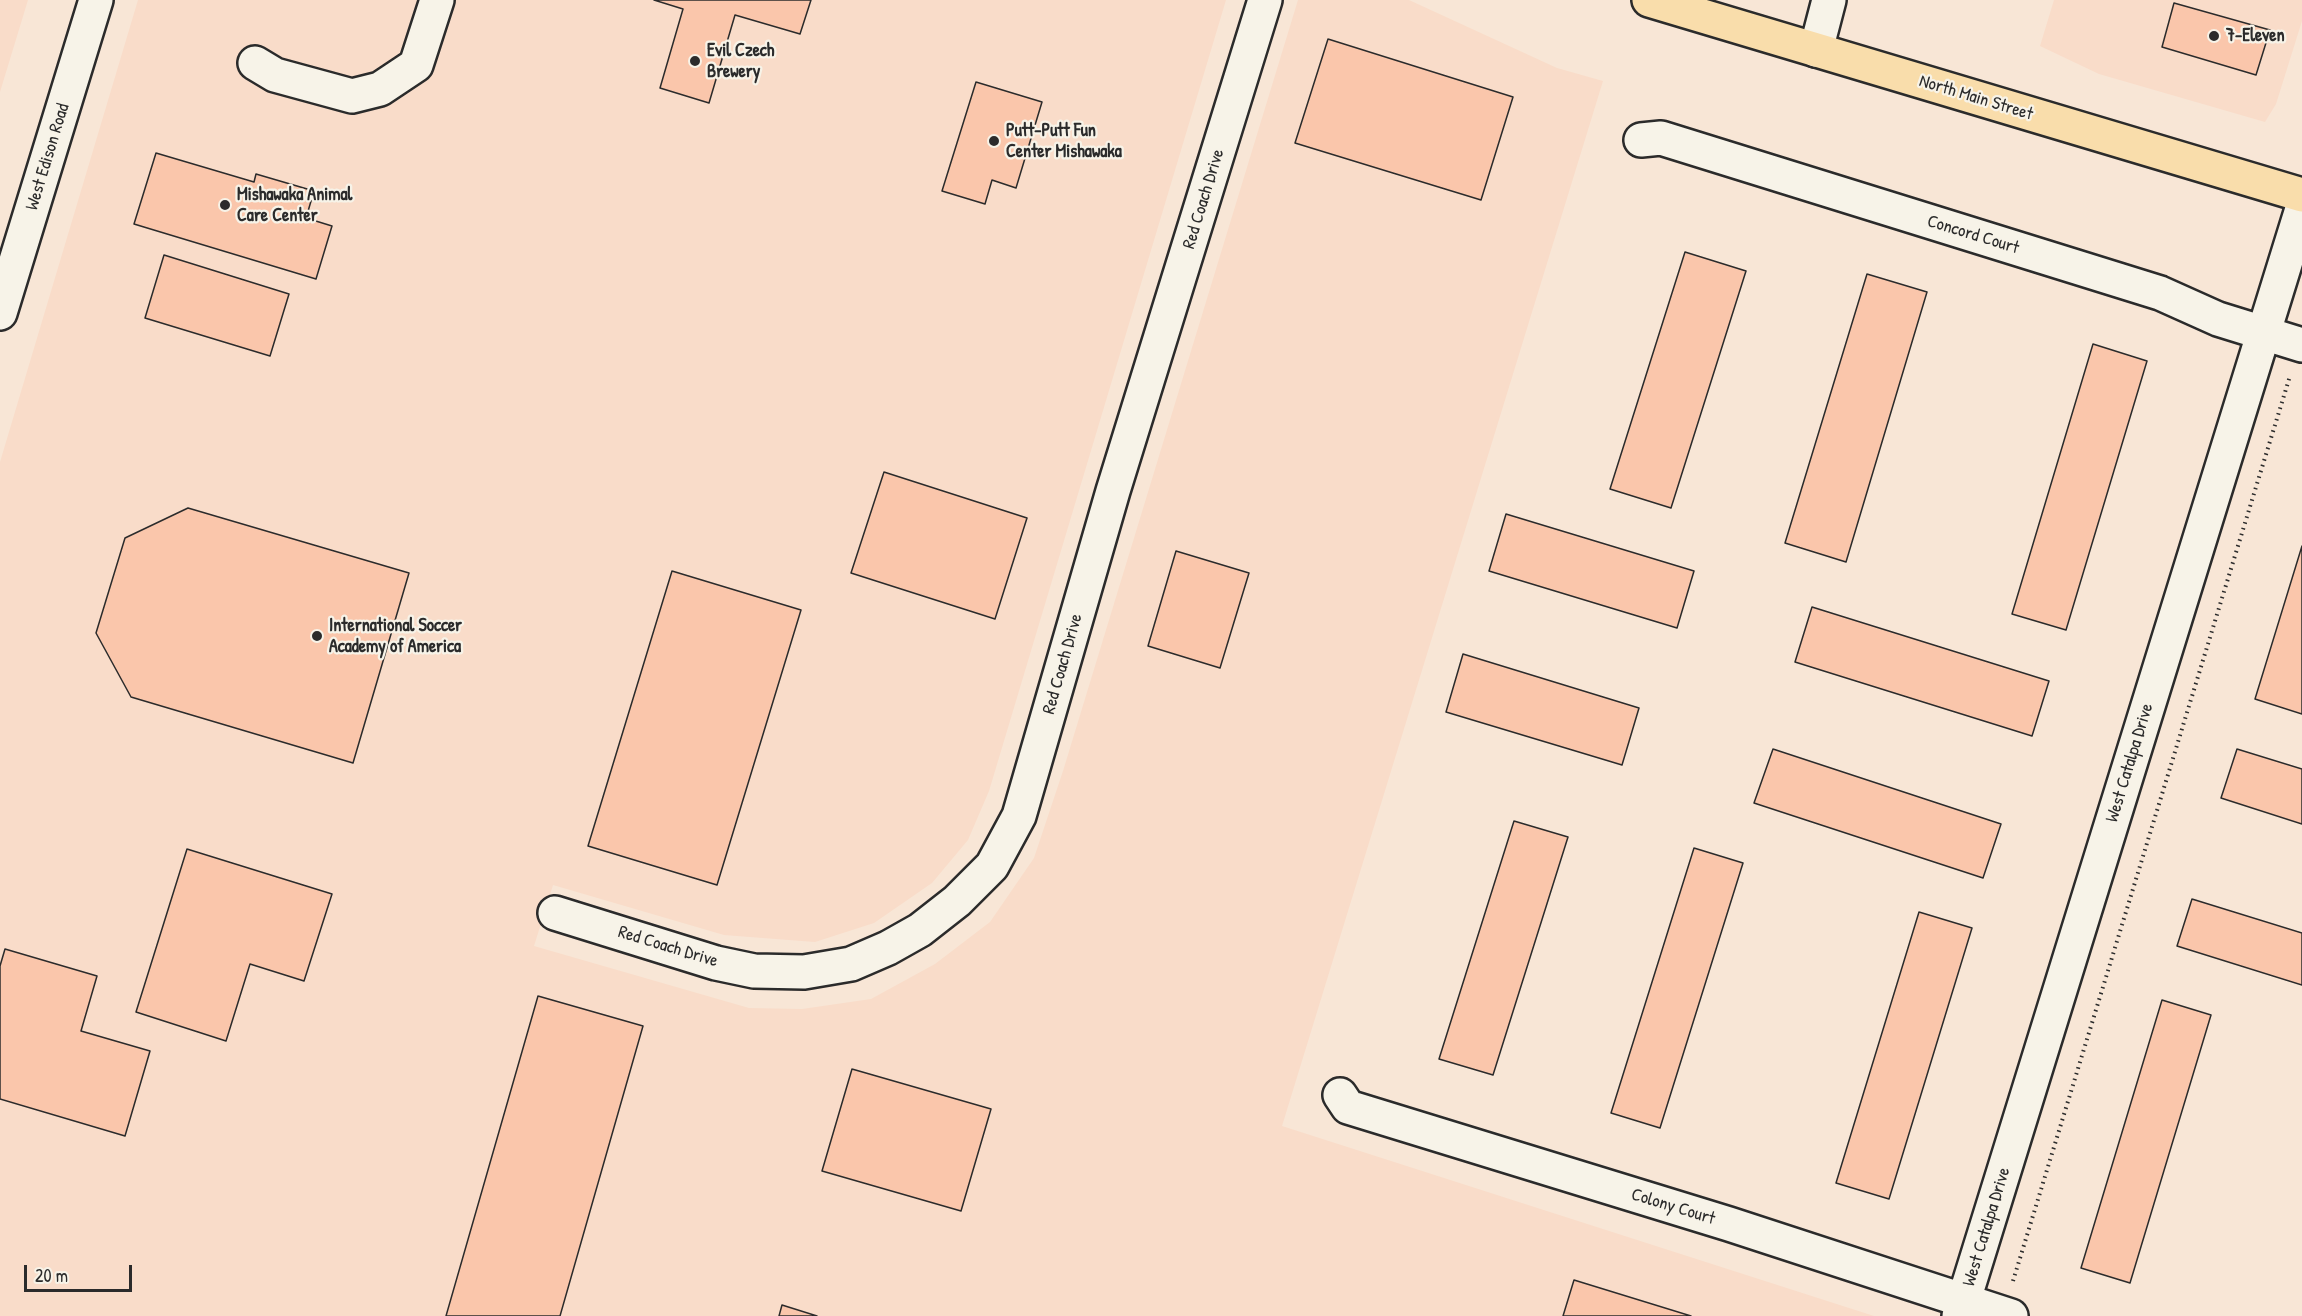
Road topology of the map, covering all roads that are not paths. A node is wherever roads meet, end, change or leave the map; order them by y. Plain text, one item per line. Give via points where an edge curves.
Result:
1 (96, 0) edge
2 (437, 0) edge
3 (1265, 0) edge
4 (1649, 0) edge
5 (1829, 0) edge
6 (1816, 50) junction
7 (255, 63) dead end
8 (1641, 140) dead end
9 (2302, 195) edge
10 (2302, 209) edge
11 (0, 313) edge
12 (2263, 333) junction
13 (2301, 344) edge
14 (555, 913) dead end
15 (1340, 1095) dead end
16 (1961, 1308) edge
17 (2007, 1315) edge

1 - 11 street, West Edison Road
2 - 7 street via 416,65 380,89 352,96 275,75
3 - 14 street, Red Coach Drive via 1113,491 1019,816 992,866 920,930 851,964 804,972 754,971 716,963
4 - 6 main road, North Main Street
5 - 6 street
6 - 9 main road, North Main Street
8 - 12 street, Concord Court via 1661,138 2160,293 2218,319
10 - 12 street, West Catalpa Drive
12 - 13 street, Concord Court
12 - 16 street, West Catalpa Drive
15 - 16 street, Colony Court via 1348,1107 1729,1224
16 - 17 street, Colony Court

